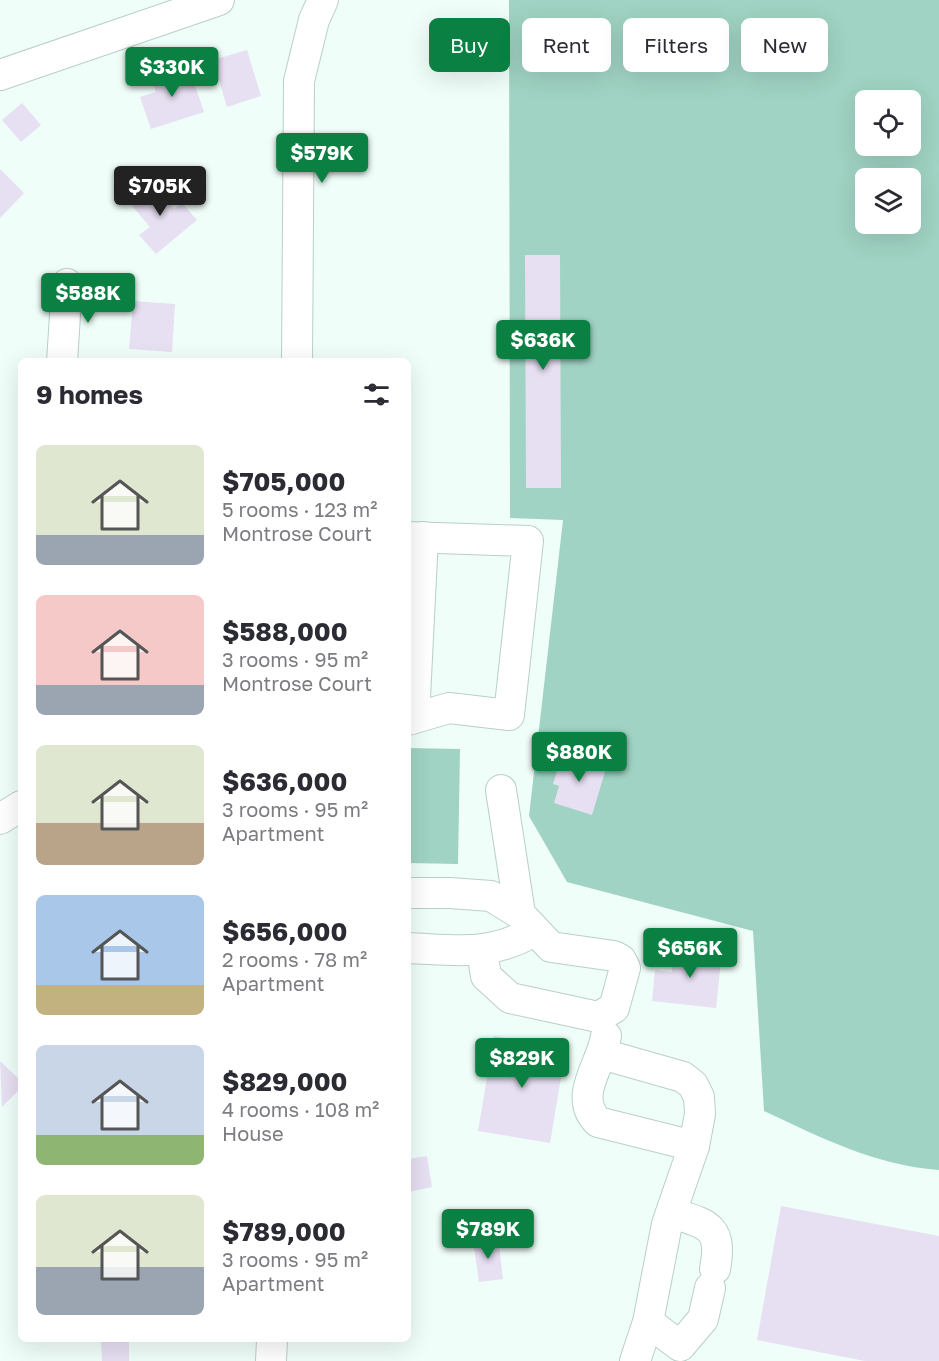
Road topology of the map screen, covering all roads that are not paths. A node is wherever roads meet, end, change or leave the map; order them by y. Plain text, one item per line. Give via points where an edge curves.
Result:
1 (219, 0) edge
2 (323, 0) edge
3 (0, 75) edge
4 (67, 284) dead end
5 (62, 358) edge
6 (297, 358) edge
7 (416, 537) edge
8 (411, 719) edge
9 (501, 790) dead end
10 (18, 808) edge
11 (0, 819) edge
12 (411, 893) edge
13 (527, 923) junction
14 (411, 948) edge
15 (482, 951) junction
16 (606, 1015) junction
17 (602, 1054) junction
18 (694, 1146) junction
19 (672, 1213) junction
20 (648, 1322) junction
21 (272, 1342) edge
22 (682, 1356) edge
23 (271, 1361) edge
24 (635, 1361) edge

1 - 3 street
2 - 6 street via 299,81
4 - 5 street
7 - 8 street
7 - 8 street via 528,542 509,715 449,708
9 - 13 street
10 - 11 street
12 - 13 street via 491,896
13 - 15 street via 498,948
13 - 16 street via 551,947 621,960 625,968 620,994
14 - 15 street
15 - 16 street via 486,976 510,998 582,1015
16 - 17 street via 608,1028
17 - 18 street via 683,1077 693,1085 699,1097 700,1114
17 - 18 street via 587,1090 589,1113 598,1122
18 - 19 street
19 - 20 street
19 - 22 street via 713,1230 718,1251 703,1319
20 - 22 street
20 - 24 street
21 - 23 street

